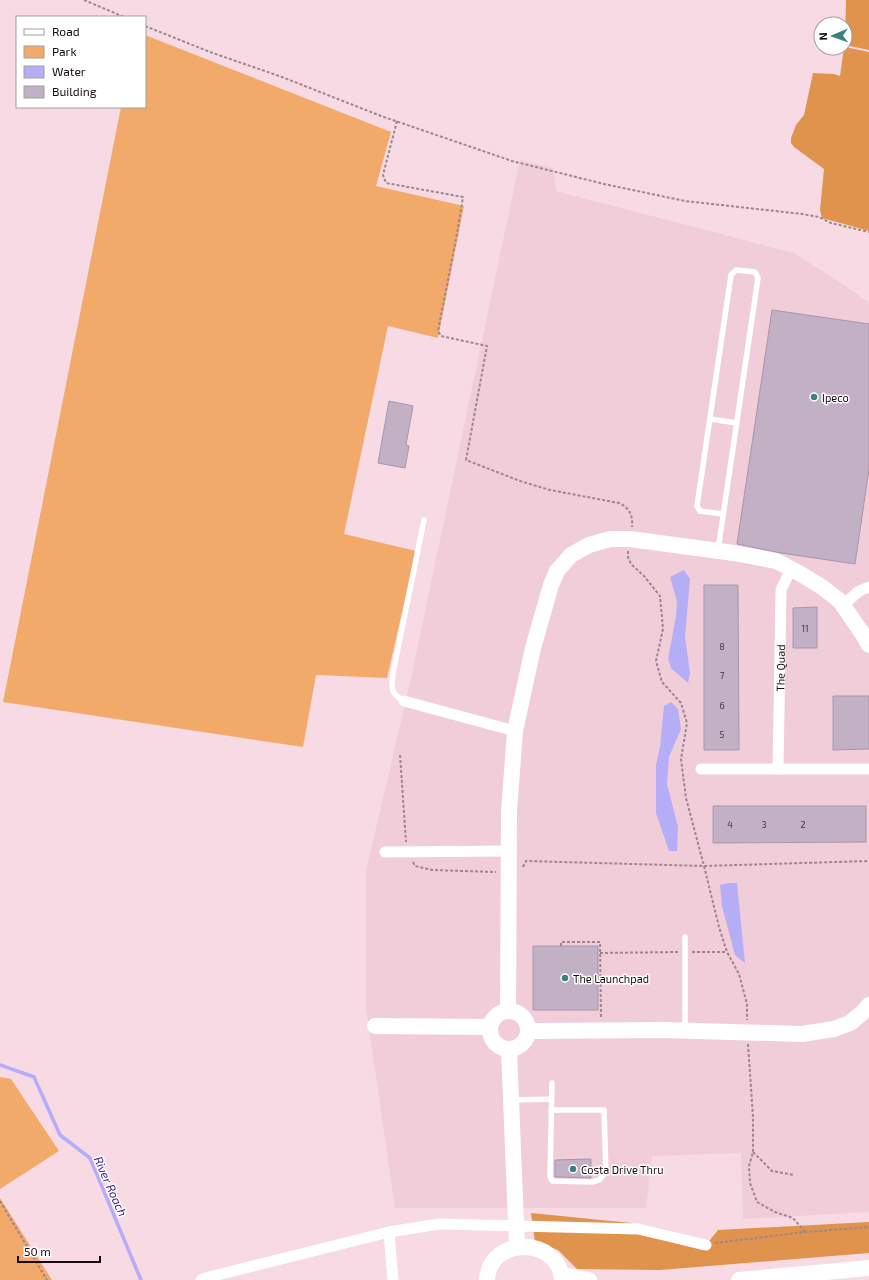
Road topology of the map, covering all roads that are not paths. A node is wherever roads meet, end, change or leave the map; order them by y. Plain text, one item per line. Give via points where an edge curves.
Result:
1 (710, 419) junction
2 (737, 423) junction
3 (723, 514) junction
4 (424, 520) dead end
5 (718, 551) junction
6 (791, 569) junction
7 (869, 587) edge
8 (843, 605) junction
9 (869, 645) edge
10 (404, 701) joint
11 (515, 731) junction
12 (701, 769) dead end
13 (778, 769) junction
14 (869, 769) edge
15 (509, 851) junction
16 (385, 852) dead end
17 (685, 937) dead end
18 (869, 1005) edge
19 (508, 1011) junction
20 (376, 1026) dead end
21 (490, 1027) junction
22 (529, 1031) junction
23 (685, 1031) junction
24 (509, 1050) junction
25 (552, 1083) dead end
26 (551, 1099) junction
27 (511, 1100) junction
28 (551, 1110) junction
29 (516, 1225) junction
30 (388, 1232) junction
31 (706, 1245) road end
32 (517, 1247) junction
33 (869, 1268) edge
34 (562, 1277) edge
35 (201, 1280) edge
36 (393, 1280) edge
37 (487, 1280) edge
38 (589, 1280) edge
39 (739, 1280) edge

1 - 2 lane
1 - 2 lane via 731,275 736,270 751,271 755,272 758,278
1 - 3 lane via 697,506 700,511
2 - 3 lane
3 - 5 lane
4 - 10 lane via 392,680 395,695
5 - 6 street via 776,561
5 - 11 street via 630,539 610,539 589,544 572,555 558,571 551,585 533,648
6 - 8 street via 822,587
6 - 13 street, The Quad via 781,590
7 - 8 street via 859,591
8 - 9 street
10 - 11 street
11 - 15 street
12 - 13 street
13 - 14 street
15 - 16 street
15 - 19 street
17 - 23 lane
18 - 23 street via 850,1023 834,1029 802,1034
19 - 21 street via 496,1016
19 - 22 street via 514,1011 525,1018
20 - 21 street
21 - 24 street via 492,1040 503,1049
22 - 23 street
22 - 24 street via 521,1046
24 - 27 street
25 - 26 lane
26 - 27 lane
26 - 28 lane
27 - 29 street
28 - 28 lane via 552,1181 599,1180 606,1172 604,1110
29 - 30 street via 439,1224
29 - 31 street via 638,1229
29 - 32 street
30 - 35 street
30 - 36 street
32 - 34 street via 536,1248 548,1254 556,1263
32 - 37 street via 500,1255 492,1264
33 - 39 street
34 - 38 street

